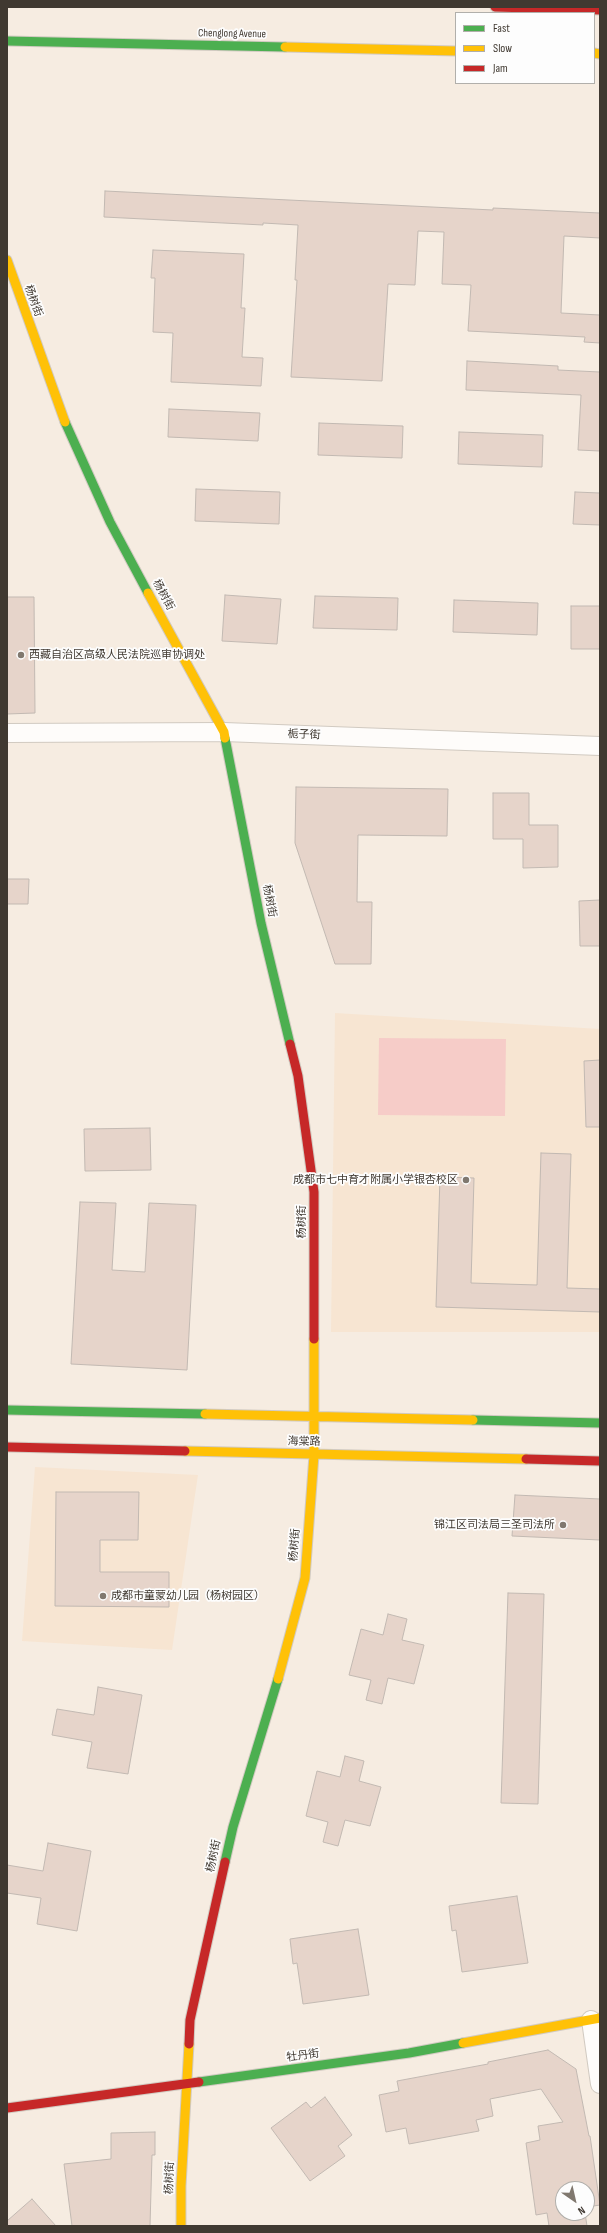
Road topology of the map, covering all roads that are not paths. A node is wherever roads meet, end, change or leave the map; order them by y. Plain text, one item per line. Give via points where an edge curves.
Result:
1 (495, 7) edge
2 (600, 10) edge
3 (7, 41) edge
4 (455, 51) edge
5 (7, 260) edge
6 (224, 732) junction
7 (7, 733) edge
8 (600, 746) edge
9 (7, 1410) edge
10 (314, 1418) junction
11 (600, 1423) edge
12 (7, 1447) edge
13 (314, 1455) junction
14 (600, 1462) edge
15 (596, 2019) edge
16 (187, 2084) junction
17 (600, 2084) edge
18 (7, 2108) edge
19 (181, 2226) edge

1 - 2 main road
3 - 4 main road, Chenglong Avenue
5 - 6 main road, 杨树街 via 72,437 110,522
6 - 7 street, 栀子街
6 - 8 street, 栀子街
6 - 10 main road, 杨树街 via 261,923 298,1076 314,1192
9 - 10 main road
10 - 11 main road
10 - 13 main road, 杨树街
12 - 13 main road, 海棠路
13 - 14 main road, 海棠路
13 - 16 main road, 杨树街 via 305,1578 272,1701 233,1827 190,2020
15 - 16 main road, 牡丹街 via 409,2053
15 - 17 street
16 - 18 main road, 牡丹街
16 - 19 main road, 杨树街

